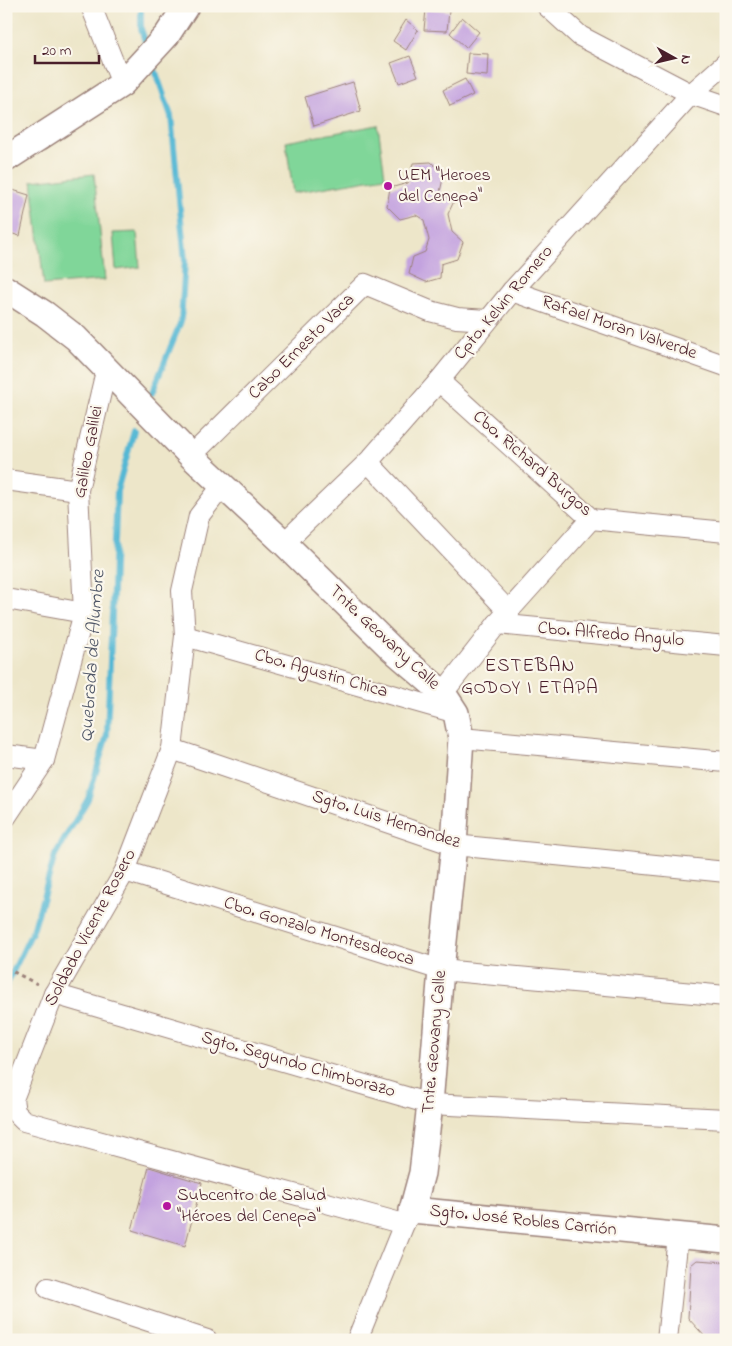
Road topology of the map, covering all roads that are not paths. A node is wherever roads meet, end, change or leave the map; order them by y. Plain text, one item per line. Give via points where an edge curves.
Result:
1 (91, 6) edge
2 (186, 6) edge
3 (547, 6) edge
4 (726, 63) edge
5 (128, 77) junction
6 (690, 94) junction
7 (726, 106) edge
8 (8, 154) edge
9 (6, 289) edge
10 (512, 291) junction
11 (486, 320) junction
12 (726, 366) edge
13 (106, 371) junction
14 (439, 381) junction
15 (190, 456) junction
16 (368, 462) junction
17 (6, 480) edge
18 (223, 485) junction
19 (78, 490) junction
20 (591, 519) junction
21 (726, 532) edge
22 (284, 544) junction
23 (6, 599) edge
24 (84, 613) junction
25 (503, 618) junction
26 (185, 636) junction
27 (726, 646) edge
28 (450, 703) junction
29 (461, 738) junction
30 (172, 749) junction
31 (6, 755) edge
32 (44, 760) junction
33 (726, 762) edge
34 (6, 818) edge
35 (454, 845) junction
36 (125, 871) junction
37 (726, 872) edge
38 (441, 970) junction
39 (54, 994) junction
40 (726, 996) edge
41 (430, 1104) junction
42 (15, 1112) joint
43 (726, 1119) edge
44 (408, 1217) junction
45 (678, 1236) junction
46 (726, 1240) edge
47 (48, 1288) dead end
48 (207, 1340) edge
49 (356, 1340) edge
50 (667, 1340) edge

1 - 5 street
2 - 5 street via 167,34
3 - 6 street via 580,36
4 - 6 street, Cpto. Kelvin Romero
5 - 8 street
6 - 7 street
6 - 10 street, Cpto. Kelvin Romero
9 - 13 street, Tnte. Geovany Calle via 76,338
10 - 11 street, Cpto. Kelvin Romero
10 - 12 street, Rafael Moran Valverde
11 - 14 street, Cpto. Kelvin Romero
11 - 15 street, Cabo Ernesto Vaca via 457,318 430,310 365,284
13 - 15 street, Tnte. Geovany Calle
13 - 19 street, Galileo Galilei
14 - 16 street, Cpto. Kelvin Romero
14 - 20 street, Cbo. Richard Burgos
15 - 18 street, Tnte. Geovany Calle
16 - 22 street, Cpto. Kelvin Romero
16 - 25 street
17 - 19 street
18 - 22 street, Tnte. Geovany Calle
18 - 26 street, Soldado Vicente Rosero via 199,516 182,591
19 - 24 street, Galileo Galilei
20 - 21 street, Cbo. Richard Burgos
20 - 25 street
22 - 28 street, Tnte. Geovany Calle
23 - 24 street
24 - 32 street, Galileo Galilei
25 - 27 street, Cbo. Alfredo Angulo
25 - 28 street
26 - 28 street, Cbo. Agustin Chica
26 - 30 street, Soldado Vicente Rosero
28 - 29 street, Tnte. Geovany Calle
29 - 33 street
29 - 35 street, Tnte. Geovany Calle
30 - 35 street, Sgto. Luis Hernandez
30 - 36 street, Soldado Vicente Rosero
31 - 32 street
32 - 34 street, Galileo Galilei
35 - 37 street, Sgto. Luis Hernandez
35 - 38 street, Tnte. Geovany Calle
36 - 38 street, Cbo. Gonzalo Montesdeoca
36 - 39 street, Soldado Vicente Rosero
38 - 40 street, Cbo. Gonzalo Montesdeoca
38 - 41 street, Tnte. Geovany Calle
39 - 41 street, Sgto. Segundo Chimborazo
39 - 42 street, Soldado Vicente Rosero via 13,1099
41 - 43 street, Sgto. Segundo Chimborazo
41 - 44 street, Tnte. Geovany Calle via 422,1173
42 - 44 street, Sgto. José Robles Carrión via 24,1121
44 - 45 street, Sgto. José Robles Carrión
44 - 49 street
45 - 46 street, Sgto. José Robles Carrión
45 - 50 street
47 - 48 street

